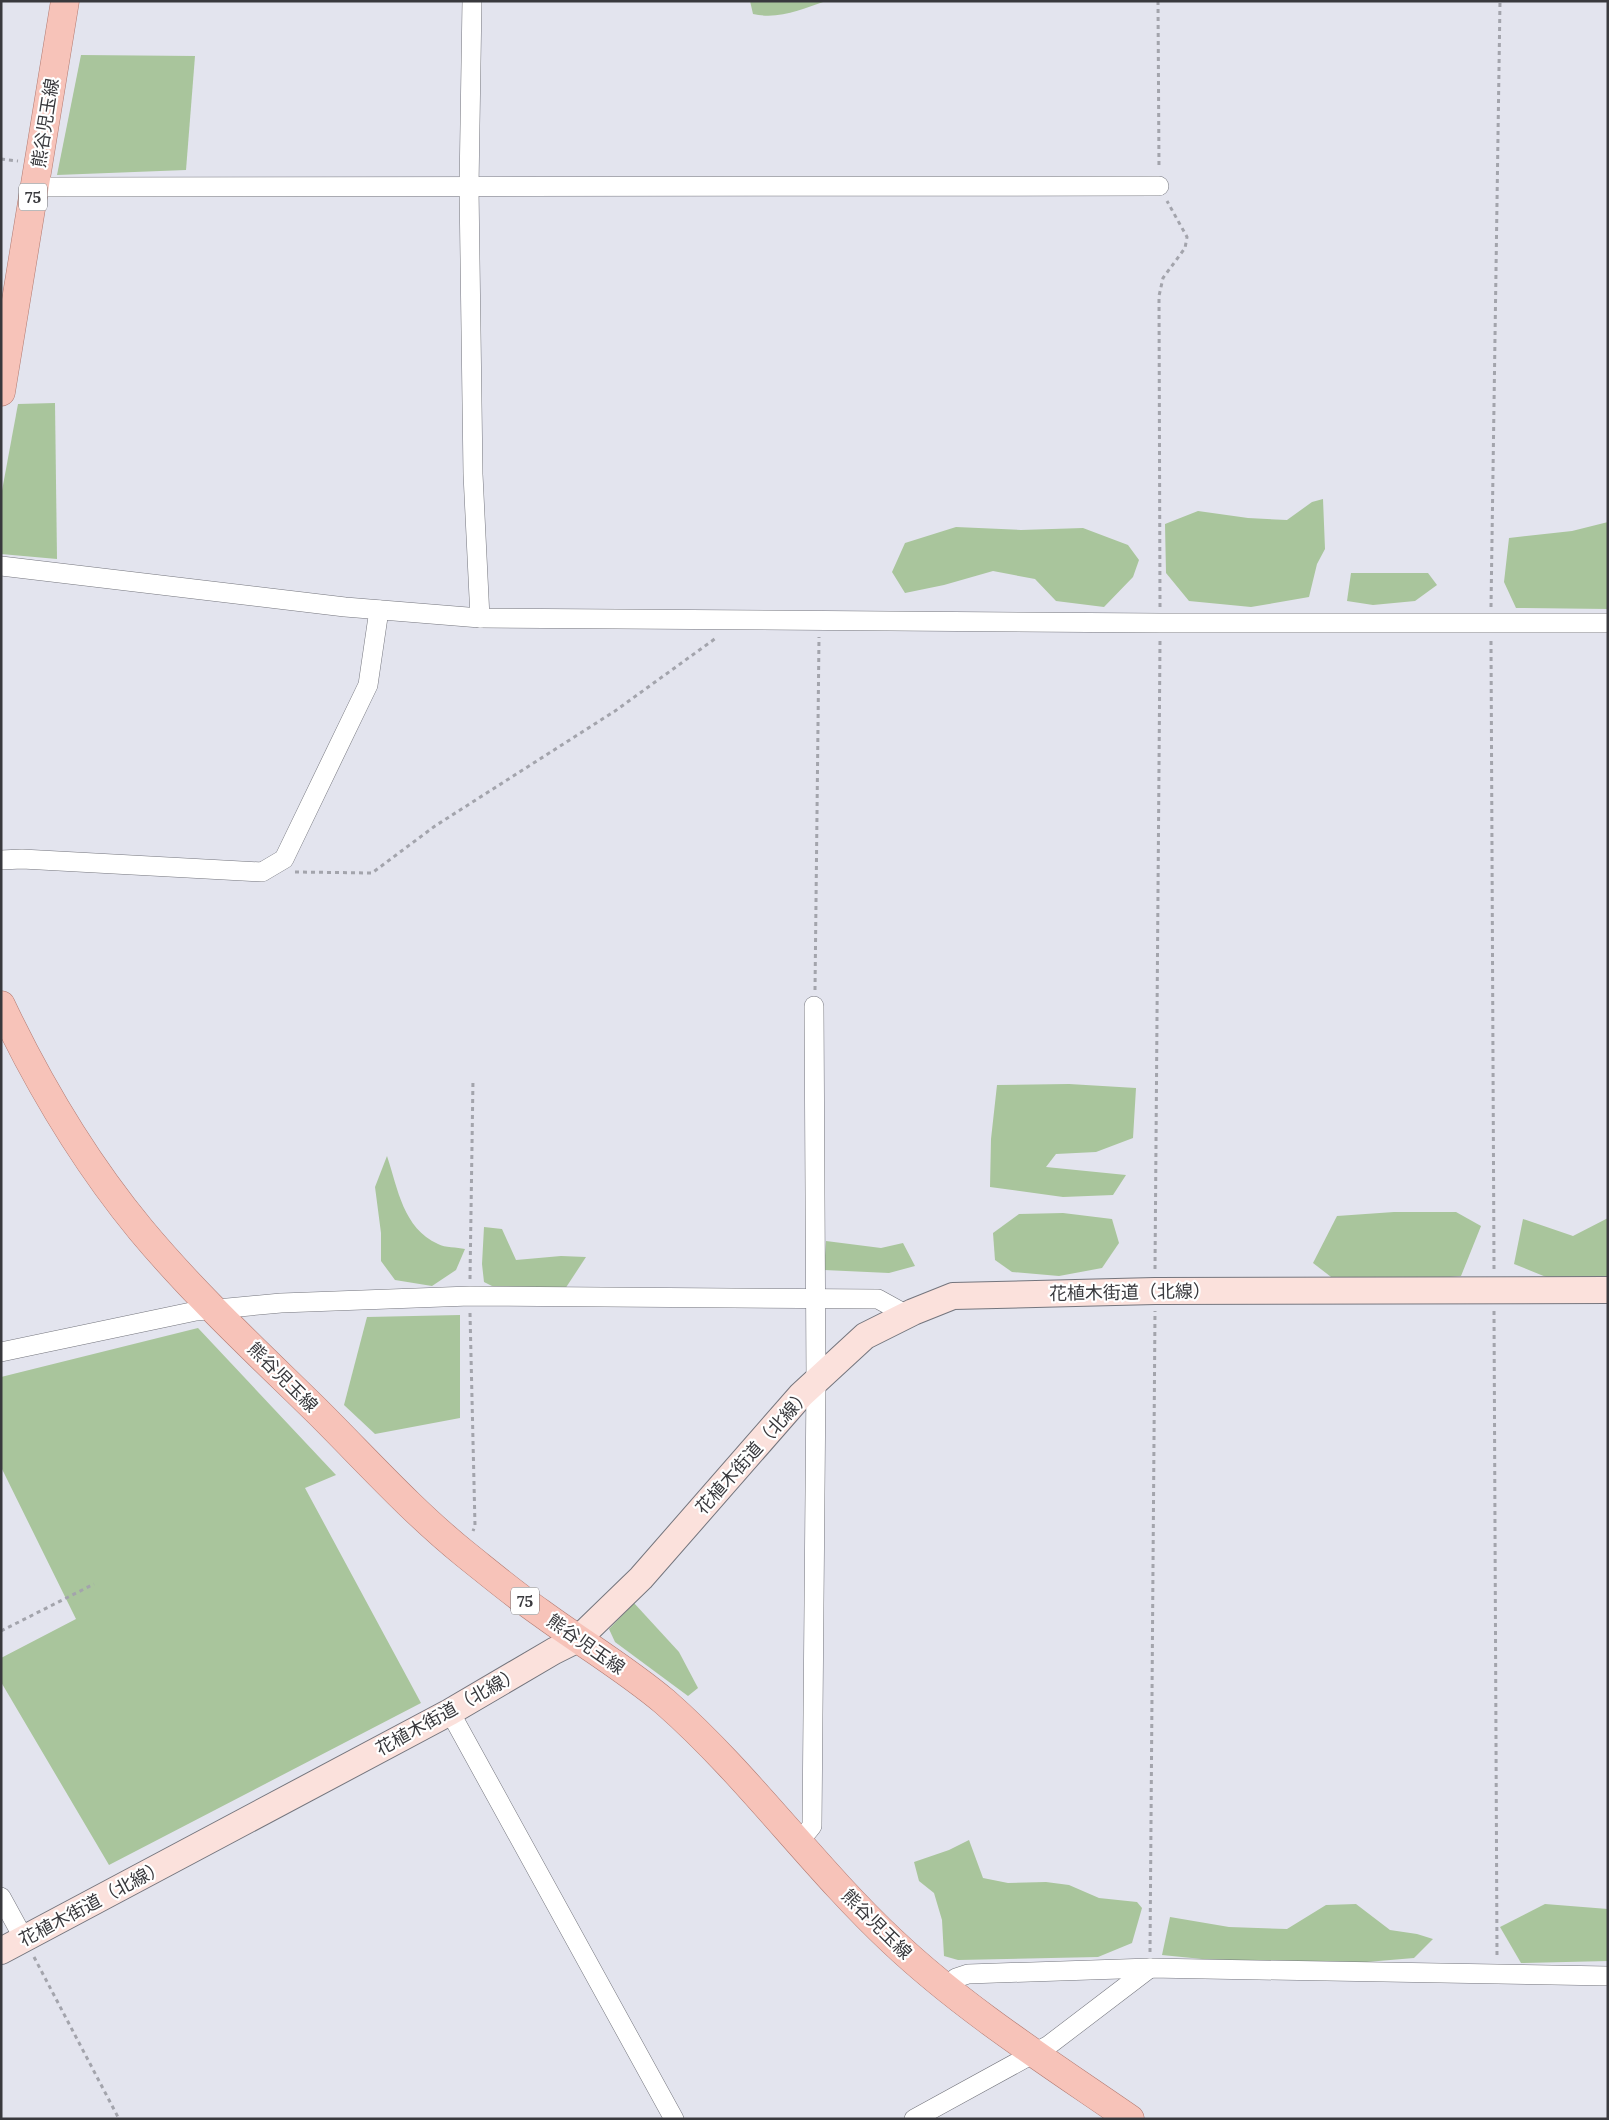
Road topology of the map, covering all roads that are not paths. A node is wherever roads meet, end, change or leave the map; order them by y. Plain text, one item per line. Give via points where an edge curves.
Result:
1 (65, 1) edge
2 (472, 1) edge
3 (1159, 186) road end
4 (35, 187) junction
5 (469, 187) junction
6 (1, 392) edge
7 (1, 566) edge
8 (378, 610) junction
9 (480, 618) junction
10 (1608, 623) edge
11 (1, 860) edge
12 (1, 1005) edge
13 (814, 1006) road end
14 (1608, 1290) edge
15 (815, 1300) junction
16 (213, 1308) junction
17 (907, 1315) junction
18 (1, 1352) edge
19 (816, 1382) junction
20 (578, 1639) junction
21 (450, 1712) junction
22 (798, 1842) junction
23 (1, 1897) edge
24 (24, 1939) junction
25 (1, 1951) edge
26 (1150, 1968) junction
27 (1608, 1976) edge
28 (945, 1987) junction
29 (1036, 2053) junction
30 (674, 2119) edge
31 (914, 2119) edge
32 (1130, 2119) edge

1 - 4 main road, 熊谷児玉線 / 75
2 - 5 street
3 - 5 street
4 - 5 street
4 - 6 main road, 熊谷児玉線 / 75
5 - 9 street via 473,474
7 - 8 street
8 - 9 street
8 - 11 street via 368,685 284,859 262,872
9 - 10 street
12 - 16 main road, 熊谷児玉線 / 75 via 47,1094 98,1174 142,1230
13 - 15 street
14 - 17 street, 花植木街道（北線） via 1155,1291 953,1296
15 - 16 street via 470,1296
15 - 17 street via 878,1299
15 - 19 street
16 - 18 street
16 - 20 main road, 熊谷児玉線 / 75 via 459,1550
17 - 19 street, 花植木街道（北線） via 865,1336
19 - 20 street, 花植木街道（北線） via 801,1395 641,1578
19 - 22 street via 812,1826
20 - 21 street, 花植木街道（北線）
20 - 22 main road, 熊谷児玉線 / 75 via 637,1680 697,1731
21 - 24 street, 花植木街道（北線）
21 - 30 street
22 - 28 main road, 熊谷児玉線 / 75 via 891,1940
23 - 24 street
24 - 25 street, 花植木街道（北線）
26 - 27 street
26 - 28 street via 968,1974
26 - 29 street
28 - 29 main road, 熊谷児玉線 / 75
29 - 31 street
29 - 32 main road, 熊谷児玉線 / 75

